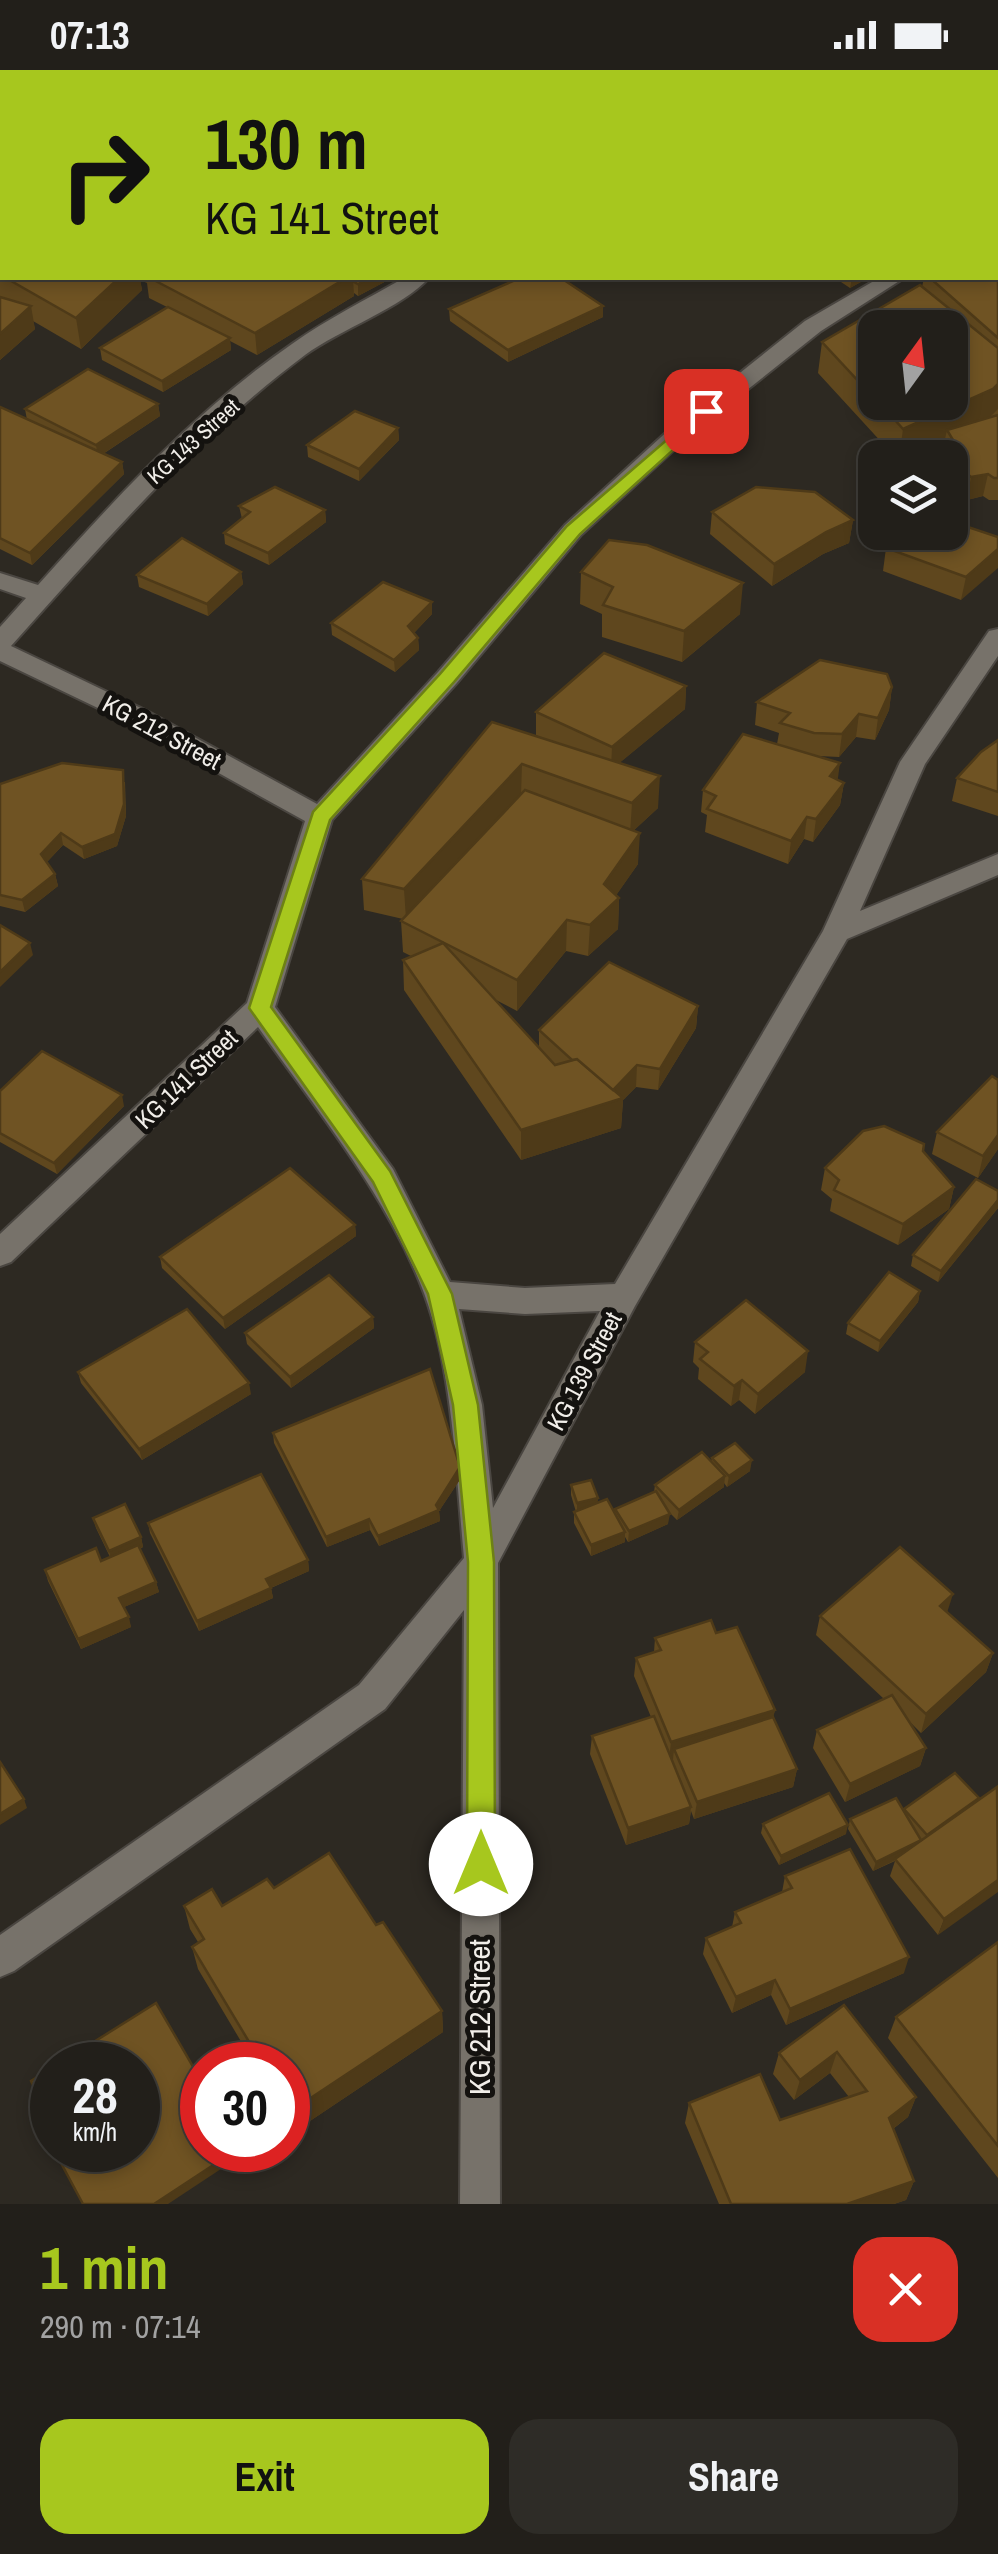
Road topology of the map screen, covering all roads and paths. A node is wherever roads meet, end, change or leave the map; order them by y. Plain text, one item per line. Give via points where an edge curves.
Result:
1 (415, 280) edge
2 (890, 280) edge
3 (0, 581) edge
4 (42, 596) junction
5 (998, 637) edge
6 (0, 643) edge
7 (0, 651) edge
8 (320, 817) junction
9 (998, 864) edge
10 (837, 932) junction
11 (260, 1008) junction
12 (0, 1253) edge
13 (440, 1294) junction
14 (624, 1297) junction
15 (481, 1562) junction
16 (0, 1958) edge
17 (480, 2204) edge

1 - 4 street, KG 143 Street via 299,349 192,438
2 - 8 street, KG 141 Street via 813,326 680,432 573,530
3 - 4 street
4 - 6 street, KG 143 Street
5 - 10 street, KG 139 Street via 913,762
7 - 8 street, KG 212 Street
8 - 11 street, KG 141 Street
9 - 10 street
10 - 14 street, KG 139 Street
11 - 12 street, KG 141 Street
11 - 13 street, KG 212 Street via 382,1177
13 - 14 street via 525,1301
13 - 15 street, KG 212 Street via 466,1405
14 - 15 street, KG 139 Street
15 - 16 street, KG 139 Street via 372,1697
15 - 17 street, KG 212 Street

